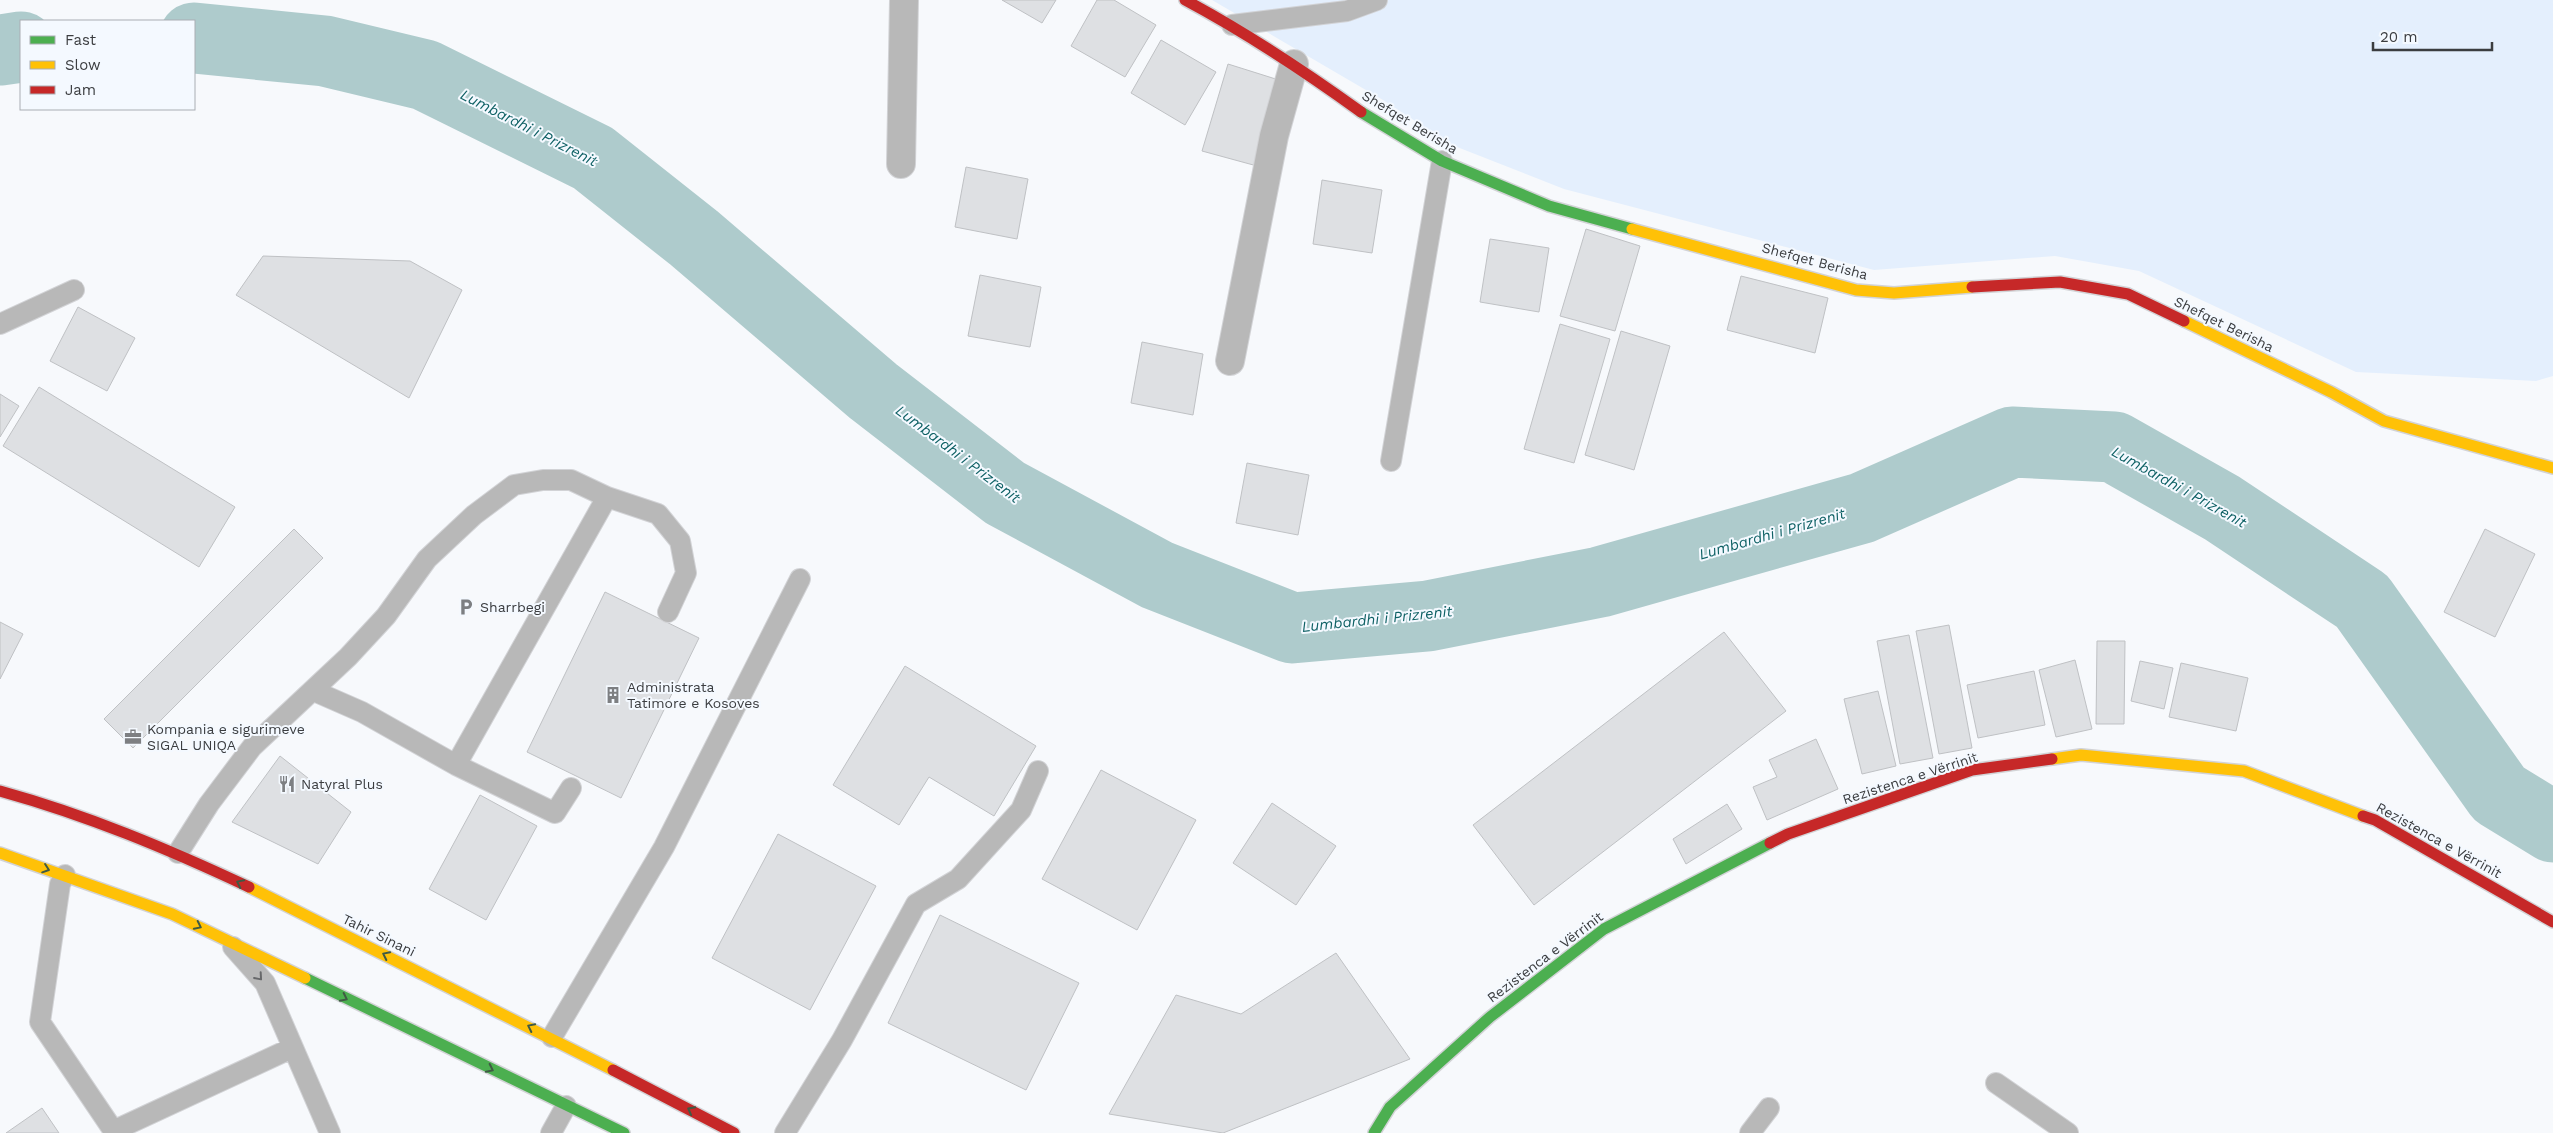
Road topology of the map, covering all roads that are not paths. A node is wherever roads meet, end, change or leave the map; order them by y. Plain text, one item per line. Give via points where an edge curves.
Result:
1 (904, 0) edge
2 (1377, 0) edge
3 (1189, 1) edge
4 (1232, 25) junction
5 (1294, 64) junction
6 (1442, 161) junction
7 (901, 164) dead end
8 (74, 290) dead end
9 (0, 324) edge
10 (1230, 362) dead end
11 (1391, 461) dead end
12 (2553, 468) edge
13 (607, 497) junction
14 (800, 579) dead end
15 (668, 612) dead end
16 (314, 691) junction
17 (456, 765) junction
18 (1038, 771) dead end
19 (571, 788) dead end
20 (0, 791) edge
21 (178, 853) junction
22 (2, 857) edge
23 (66, 876) junction
24 (2553, 922) edge
25 (227, 940) junction
26 (552, 1037) junction
27 (292, 1048) junction
28 (1996, 1084) dead end
29 (566, 1106) junction
30 (1769, 1108) dead end
31 (114, 1132) edge
32 (330, 1133) edge
33 (551, 1133) edge
34 (624, 1133) edge
35 (734, 1133) edge
36 (785, 1133) edge
37 (1374, 1133) edge
38 (1750, 1133) edge
39 (2068, 1133) edge

1 - 7 street
2 - 4 lane via 1347,11
3 - 4 street, Shefqet Berisha
4 - 5 street, Shefqet Berisha
5 - 6 street, Shefqet Berisha via 1377,124
5 - 10 street via 1274,136
6 - 11 lane
6 - 12 street, Shefqet Berisha via 1549,206 1856,290 1894,294 2060,282 2128,294 2384,421
8 - 9 lane
13 - 15 lane via 658,514 680,540 686,573
13 - 16 lane via 571,480 543,480 514,485 495,497 427,559 386,616
13 - 17 lane
14 - 26 lane via 664,847
16 - 17 lane via 362,712
16 - 21 lane via 252,747 209,804
17 - 19 lane via 555,813
18 - 36 lane via 1021,810 958,879 916,904 842,1040
20 - 21 street, Tahir Sinani via 37,800
26 -> 21 street, Tahir Sinani
22 -> 23 street
23 -> 25 street via 172,914
23 - 31 lane via 60,884 40,1022
24 - 37 street, Rezistenca e Vërrinit via 2375,820 2244,772 2081,756 1972,770 1788,834 1604,929 1490,1017 1390,1107
25 -> 27 lane via 265,983
25 -> 29 street
35 -> 26 street, Tahir Sinani
27 - 31 lane
27 - 32 lane
28 - 39 lane
29 - 33 lane
29 - 34 street
30 - 38 lane

